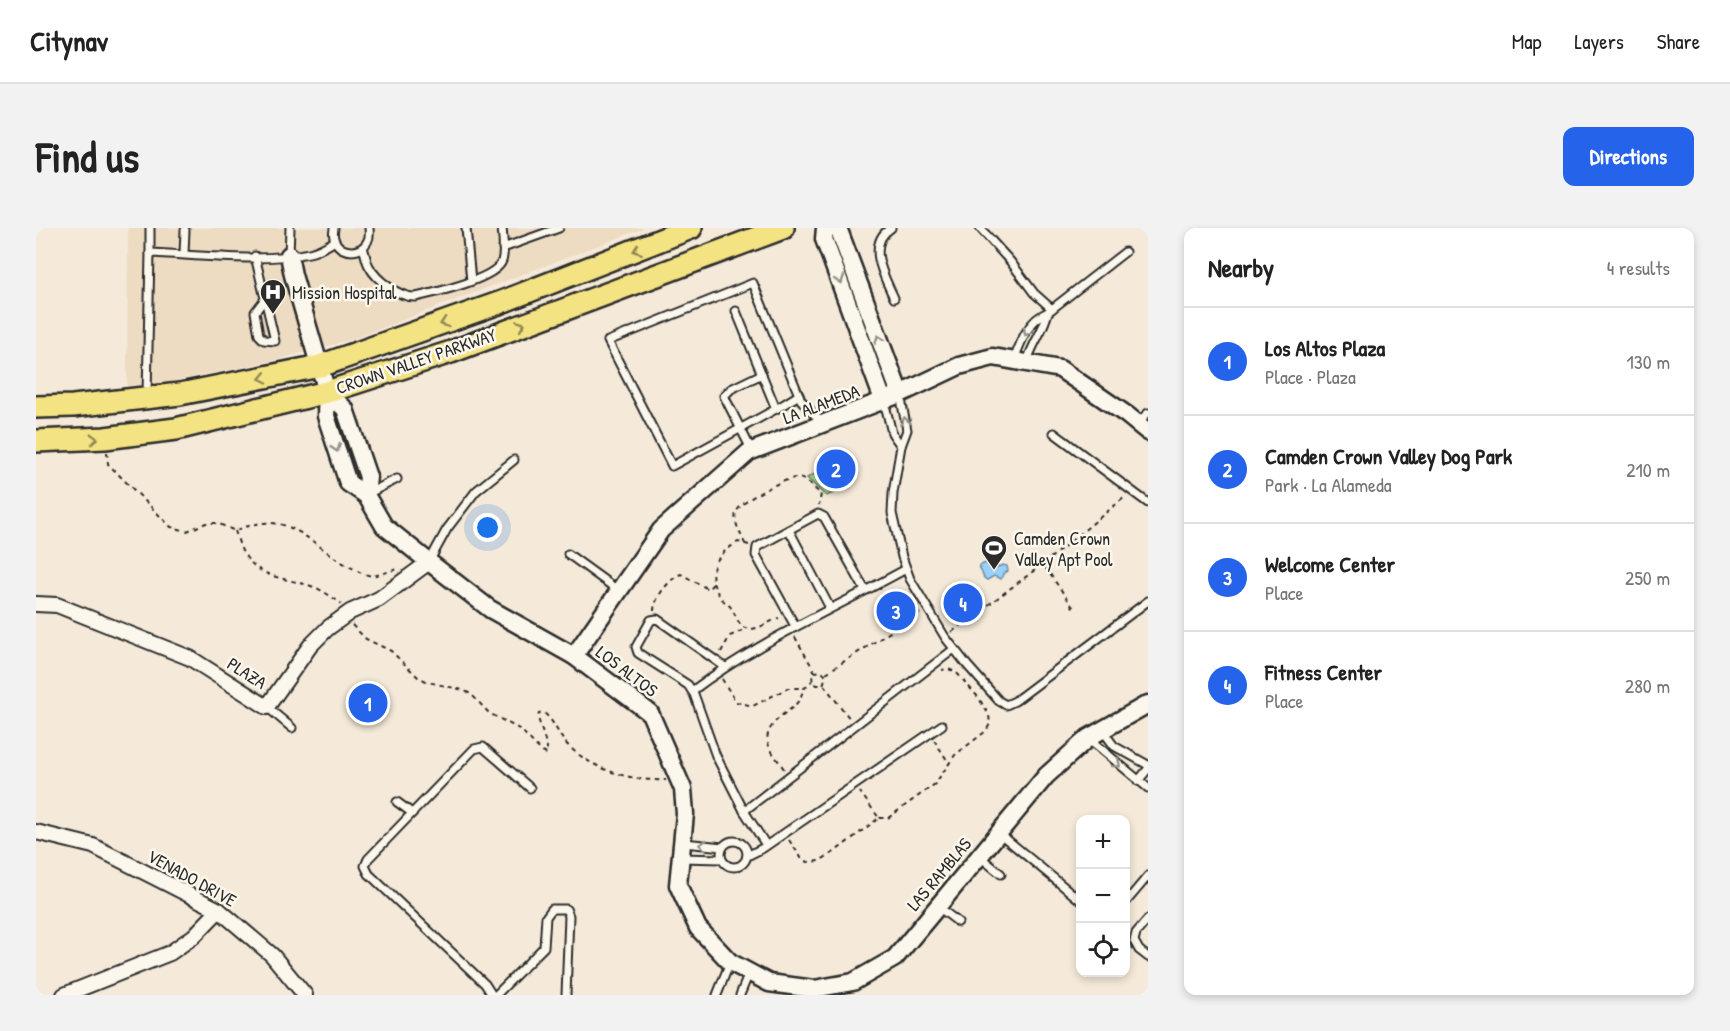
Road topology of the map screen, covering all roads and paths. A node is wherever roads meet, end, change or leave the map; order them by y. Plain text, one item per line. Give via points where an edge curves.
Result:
1 (150, 228) edge
2 (290, 228) edge
3 (334, 228) edge
4 (369, 228) edge
5 (466, 228) edge
6 (502, 228) edge
7 (559, 228) edge
8 (783, 228) edge
9 (825, 228) edge
10 (837, 228) edge
11 (891, 228) edge
12 (980, 228) edge
13 (185, 230) dead end
14 (675, 231) edge
15 (335, 241) junction
16 (363, 247) junction
17 (503, 248) junction
18 (1125, 252) dead end
19 (150, 253) junction
20 (184, 254) junction
21 (289, 255) junction
22 (255, 256) junction
23 (471, 281) junction
24 (894, 298) dead end
25 (265, 299) junction
26 (1050, 310) junction
27 (736, 311) dead end
28 (1020, 362) junction
29 (320, 366) junction
30 (762, 374) junction
31 (327, 392) junction
32 (900, 394) junction
33 (799, 396) junction
34 (147, 398) junction
35 (883, 400) junction
36 (36, 407) edge
37 (776, 409) junction
38 (1144, 423) edge
39 (823, 424) junction
40 (740, 429) junction
41 (1054, 433) dead end
42 (105, 438) junction
43 (36, 441) edge
44 (901, 446) junction
45 (752, 451) junction
46 (514, 460) dead end
47 (397, 479) dead end
48 (1132, 491) junction
49 (366, 495) junction
50 (1148, 503) edge
51 (818, 514) junction
52 (789, 530) junction
53 (235, 531) junction
54 (745, 544) junction
55 (758, 547) junction
56 (568, 554) dead end
57 (1043, 564) junction
58 (423, 566) junction
59 (906, 569) junction
60 (714, 583) junction
61 (865, 590) junction
62 (619, 591) junction
63 (1148, 601) edge
64 (36, 604) edge
65 (830, 608) junction
66 (927, 608) junction
67 (1075, 610) dead end
68 (347, 614) junction
69 (654, 620) junction
70 (792, 627) junction
71 (746, 629) junction
72 (945, 638) junction
73 (954, 649) junction
74 (574, 656) junction
75 (715, 660) junction
76 (935, 663) junction
77 (725, 667) junction
78 (718, 672) junction
79 (815, 672) junction
80 (824, 674) junction
81 (812, 681) junction
82 (823, 685) junction
83 (804, 688) junction
84 (692, 691) junction
85 (1148, 704) edge
86 (267, 707) junction
87 (942, 725) dead end
88 (855, 726) junction
89 (292, 728) dead end
90 (929, 733) junction
91 (1095, 733) junction
92 (949, 763) junction
93 (1148, 767) edge
94 (790, 777) junction
95 (678, 779) junction
96 (1138, 781) junction
97 (854, 784) junction
98 (530, 788) dead end
99 (1148, 788) edge
100 (397, 802) dead end
101 (744, 811) junction
102 (412, 813) junction
103 (879, 818) junction
104 (36, 832) edge
105 (998, 832) junction
106 (784, 833) junction
107 (766, 845) junction
108 (723, 847) junction
109 (682, 850) junction
110 (747, 856) junction
111 (979, 856) junction
112 (721, 859) junction
113 (1001, 874) dead end
114 (1148, 876) edge
115 (1130, 896) edge
116 (1076, 897) edge
117 (938, 906) junction
118 (219, 910) junction
119 (1148, 919) edge
120 (958, 922) dead end
121 (1148, 957) edge
122 (730, 962) junction
123 (749, 973) junction
124 (64, 995) edge
125 (305, 995) edge
126 (494, 995) edge
127 (566, 995) edge
128 (717, 995) edge
129 (740, 995) edge

1 - 19 lane
2 - 21 lane
3 - 15 lane
4 - 16 lane
5 - 23 lane
6 - 17 lane
7 - 17 lane
31 -> 8 main road, CROWN VALLEY PARKWAY via 451,352
9 -> 35 street via 824,239
32 -> 10 street
11 - 24 lane via 877,249 881,270
12 - 26 lane
13 - 20 lane
14 -> 29 main road, CROWN VALLEY PARKWAY via 499,303
15 - 16 lane via 348,251
15 - 21 lane via 316,251
16 - 23 lane via 375,274 395,292 409,298
17 - 23 lane via 502,262 497,268
18 - 26 lane
19 - 20 lane
19 - 34 lane
20 - 22 lane
21 - 22 lane
21 - 29 street, LOS ALTOS
22 - 25 lane
25 - 25 lane via 255,312 259,335 264,340 276,341
26 - 28 lane
26 -> 28 lane via 1037,316 1029,327
27 - 30 lane
28 - 32 street, LA ALAMEDA via 993,357 959,366
28 - 38 street, LA ALAMEDA via 1060,369
29 - 31 street, LOS ALTOS
29 -> 34 main road, CROWN VALLEY PARKWAY
30 - 37 lane
30 - 40 lane via 724,396
31 - 42 main road, CROWN VALLEY PARKWAY via 176,429
31 - 49 street, LOS ALTOS via 326,416 348,483
32 - 35 street, LA ALAMEDA
44 -> 32 lane via 907,430
33 - 37 lane
33 - 39 lane
33 - 40 lane via 753,283 608,341 672,466
34 - 36 main road, CROWN VALLEY PARKWAY
35 - 39 street, LA ALAMEDA
35 - 44 lane via 892,433
37 - 40 lane
39 - 45 street, LA ALAMEDA
40 - 45 lane
41 - 48 lane
43 -> 42 main road, CROWN VALLEY PARKWAY
42 - 53 path via 108,464 171,527 187,531 217,523
44 - 59 lane via 892,513
45 - 62 street, LA ALAMEDA via 661,530
46 - 58 lane via 476,490
47 - 49 lane
48 - 50 lane
48 - 57 path
49 - 58 street, LOS ALTOS via 384,526
51 - 52 lane
51 - 54 path via 821,494 812,485 800,478 783,481 747,500 736,511 735,519
51 - 61 lane via 824,517
52 - 55 lane
52 - 65 lane
53 - 58 path via 250,524 279,524 306,536 362,573 381,574
53 - 68 path via 245,556 258,569 279,580 323,591
54 - 55 path
54 - 60 path via 738,542 722,554 712,570
55 - 70 lane via 756,555
56 - 62 lane
57 - 67 path
57 - 72 path
58 - 68 street, PLAZA via 379,598
58 - 74 street, LOS ALTOS
59 - 61 lane
59 - 66 lane
60 - 69 path via 708,589 681,574 673,577 654,605
60 - 71 path
61 - 65 lane
62 - 74 street, LA ALAMEDA
63 - 73 lane via 1006,705
64 - 86 street, PLAZA via 57,604 190,658
65 - 70 lane
66 - 72 lane
66 - 80 path
68 - 86 street, PLAZA via 310,646
68 - 95 path via 366,639 391,651 418,677 471,694 489,712 521,730 542,752 547,754 538,718 542,712 563,740 594,766 641,779
69 - 75 lane
69 - 84 lane via 636,647 638,653
70 - 71 path via 781,617
70 - 77 lane
70 - 79 path
71 - 75 path via 730,636
72 - 73 lane
73 - 76 lane
74 - 95 street, LOS ALTOS via 650,713
75 - 77 lane
76 - 88 lane
76 - 92 path via 940,670 957,672 989,715 986,730
77 - 78 lane
78 - 83 path via 736,702 744,704 753,705 788,688
78 - 84 lane
79 - 80 path
79 - 81 path
80 - 82 path
81 - 82 path
81 - 83 path
82 - 88 path
83 - 94 path via 798,703 776,721 766,737
84 - 101 lane via 716,756
85 - 91 street, LAS RAMBLAS
86 - 89 lane
87 - 90 lane
88 - 94 lane
90 - 92 path
90 - 97 lane
91 - 93 lane
91 -> 96 lane
91 - 105 street, LAS RAMBLAS via 1046,776
92 - 103 path via 927,791 888,818
93 - 96 lane
94 - 101 lane
95 - 109 street, LOS ALTOS via 685,814
96 - 99 lane
97 - 103 path
97 - 106 lane
98 - 102 lane via 483,747 474,749
100 - 102 lane
101 - 107 lane
102 - 126 lane via 368,858 365,866
103 - 106 path via 819,861 802,859
104 - 118 street, VENADO DRIVE via 93,846
105 - 111 street, LAS RAMBLAS
105 - 116 lane
106 - 107 lane
107 - 110 lane
108 -> 109 lane
108 - 110 lane via 737,841 747,850
108 - 112 lane
109 - 112 lane
109 - 122 street, LOS ALTOS via 678,885 698,928
110 - 112 lane via 740,867 734,868
111 - 113 lane
111 - 117 street, LAS RAMBLAS
114 - 115 lane
117 - 120 lane
117 - 123 street, LAS RAMBLAS via 895,958 853,982 814,989 770,983
118 - 124 street via 194,936 170,953
118 - 125 street, VENADO DRIVE via 272,955
119 - 121 lane via 1134,941
122 - 123 street, LAS RAMBLAS
122 - 128 lane
123 - 129 lane
126 - 127 lane via 544,947 546,917 552,909 566,909

